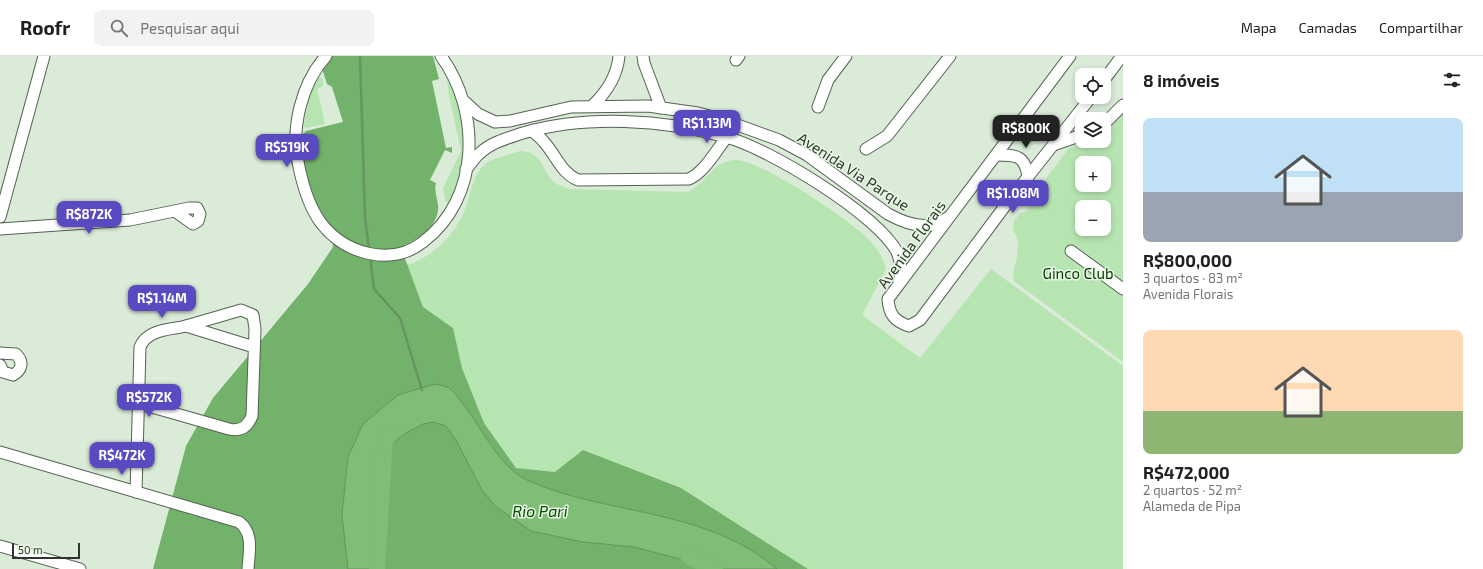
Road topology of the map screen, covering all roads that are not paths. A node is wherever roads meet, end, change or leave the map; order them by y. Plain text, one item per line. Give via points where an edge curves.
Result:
1 (44, 56) edge
2 (326, 56) edge
3 (441, 56) edge
4 (619, 56) edge
5 (643, 56) edge
6 (846, 56) edge
7 (950, 56) edge
8 (1070, 56) edge
9 (1122, 56) edge
10 (1111, 71) edge
11 (464, 101) junction
12 (1086, 104) edge
13 (1123, 105) edge
14 (592, 106) junction
15 (818, 107) dead end
16 (661, 108) junction
17 (1111, 117) edge
18 (532, 131) junction
19 (727, 137) junction
20 (1075, 137) edge
21 (1055, 144) junction
22 (866, 149) dead end
23 (996, 155) junction
24 (466, 169) junction
25 (1028, 177) junction
26 (176, 212) dead end
27 (951, 215) junction
28 (0, 217) edge
29 (0, 229) edge
30 (1071, 251) dead end
31 (896, 288) junction
32 (1123, 289) edge
33 (186, 326) junction
34 (254, 347) junction
35 (0, 353) edge
36 (0, 365) edge
37 (138, 403) junction
38 (0, 452) edge
39 (136, 492) junction
40 (0, 546) edge
41 (80, 569) edge
42 (248, 569) edge

1 - 28 street
2 - 24 street, Avenida Via Parque via 313,73 299,110 296,135 297,161 303,187 322,223 347,246 368,253 396,254 422,242 435,231 454,207
3 - 11 street, Avenida Via Parque via 451,69
4 - 14 street via 614,78 606,93
5 - 16 street
6 - 15 street via 828,80
7 - 22 street via 887,136
8 - 23 street, Avenida Florais
9 - 10 street
11 - 14 street, Avenida Via Parque via 478,114 495,122 571,107
11 - 24 street, Avenida Via Parque via 468,122 469,156
12 - 21 street, Avenida Florais
13 - 17 street
14 - 16 street, Avenida Via Parque
16 - 27 street, Avenida Via Parque via 721,119 778,140 826,168 900,221 921,226 942,222
18 - 19 street, Avenida Via Parque via 584,122 617,122 680,127
18 - 19 street via 544,142 565,171 578,180 689,179 704,166
18 - 24 street, Avenida Via Parque via 505,138 489,147 479,153
19 - 31 street, Avenida Via Parque via 756,148 798,171 868,220 897,252 902,273
20 - 21 street
21 - 25 street, Avenida Florais
23 - 25 street via 1015,155 1021,159 1026,166
23 - 27 street, Avenida Florais
25 - 31 street, Avenida Florais via 920,320 909,326 894,319 889,311 888,299
26 - 29 street via 130,220
27 - 31 street, Avenida Florais
30 - 32 street
33 - 34 street
33 - 34 street via 241,310 250,312 255,320
33 - 37 street via 146,336 140,347
34 - 37 street via 252,416 241,429 236,431
35 - 36 street via 16,354 22,365 13,375 3,372
37 - 39 street
38 - 39 street
39 - 42 street via 239,522 246,528 249,536
40 - 41 street

